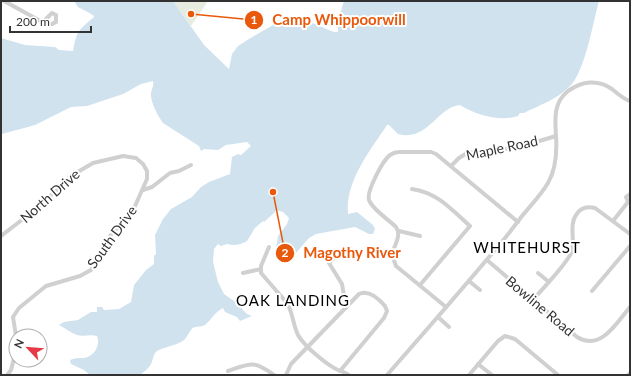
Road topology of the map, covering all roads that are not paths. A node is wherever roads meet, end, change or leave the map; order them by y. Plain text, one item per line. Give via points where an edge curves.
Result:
1 (4, 1) edge
2 (43, 22) dead end
3 (630, 101) edge
4 (556, 136) junction
5 (191, 165) dead end
6 (451, 166) junction
7 (412, 189) dead end
8 (144, 190) junction
9 (630, 194) edge
10 (629, 202) edge
11 (613, 221) junction
12 (518, 222) junction
13 (399, 231) junction
14 (630, 234) edge
15 (1, 236) edge
16 (420, 236) dead end
17 (630, 246) edge
18 (269, 247) dead end
19 (343, 254) dead end
20 (487, 260) junction
21 (261, 270) junction
22 (243, 273) dead end
23 (538, 273) dead end
24 (469, 281) junction
25 (549, 282) junction
26 (420, 285) junction
27 (480, 290) dead end
28 (592, 291) dead end
29 (533, 300) junction
30 (446, 307) junction
31 (630, 307) edge
32 (346, 308) junction
33 (438, 317) junction
34 (449, 327) dead end
35 (14, 328) edge
36 (307, 347) junction
37 (478, 364) junction
38 (228, 371) dead end
39 (340, 371) junction
40 (274, 375) edge
41 (286, 375) edge
42 (342, 375) edge
43 (349, 375) edge
44 (387, 375) edge
45 (469, 375) edge
46 (492, 375) edge
47 (556, 375) edge

1 - 2 street
3 - 4 street via 602,83 579,85 560,100 554,120
4 - 6 street, Maple Road via 518,147 467,153
4 - 12 street via 552,174 541,194
5 - 8 street via 179,172 170,173
6 - 12 street
6 - 13 street via 434,153 395,152 390,155 380,169 369,199
7 - 26 street via 423,190 433,195 470,226
8 - 15 street, North Drive via 147,171 136,158 123,156 93,163 71,176 40,206
8 - 35 street, South Drive via 129,216 112,233 91,270 46,286 16,311 13,321
9 - 10 street via 626,197
10 - 11 street
11 - 14 street
11 - 25 street via 591,207 577,213 570,254
12 - 20 street
13 - 16 street
13 - 26 street via 392,252 393,260 396,266
17 - 28 street
18 - 21 street
19 - 32 street via 329,263 342,284
20 - 24 street
20 - 29 street, Bowline Road
21 - 22 street
21 - 36 street via 263,276 287,303 293,314 298,335
23 - 25 street
24 - 27 street
24 - 30 street
25 - 29 street
26 - 30 street
29 - 31 street, Bowline Road via 577,337 589,342 603,338
30 - 33 street
32 - 36 street
32 - 39 street via 359,294 367,292 384,304 387,311
33 - 34 street
33 - 44 street
36 - 39 street
36 - 41 street via 291,364
37 - 45 street
37 - 46 street
37 - 47 street via 498,341 506,336 515,339
38 - 40 street via 254,364
39 - 42 street
39 - 43 street

